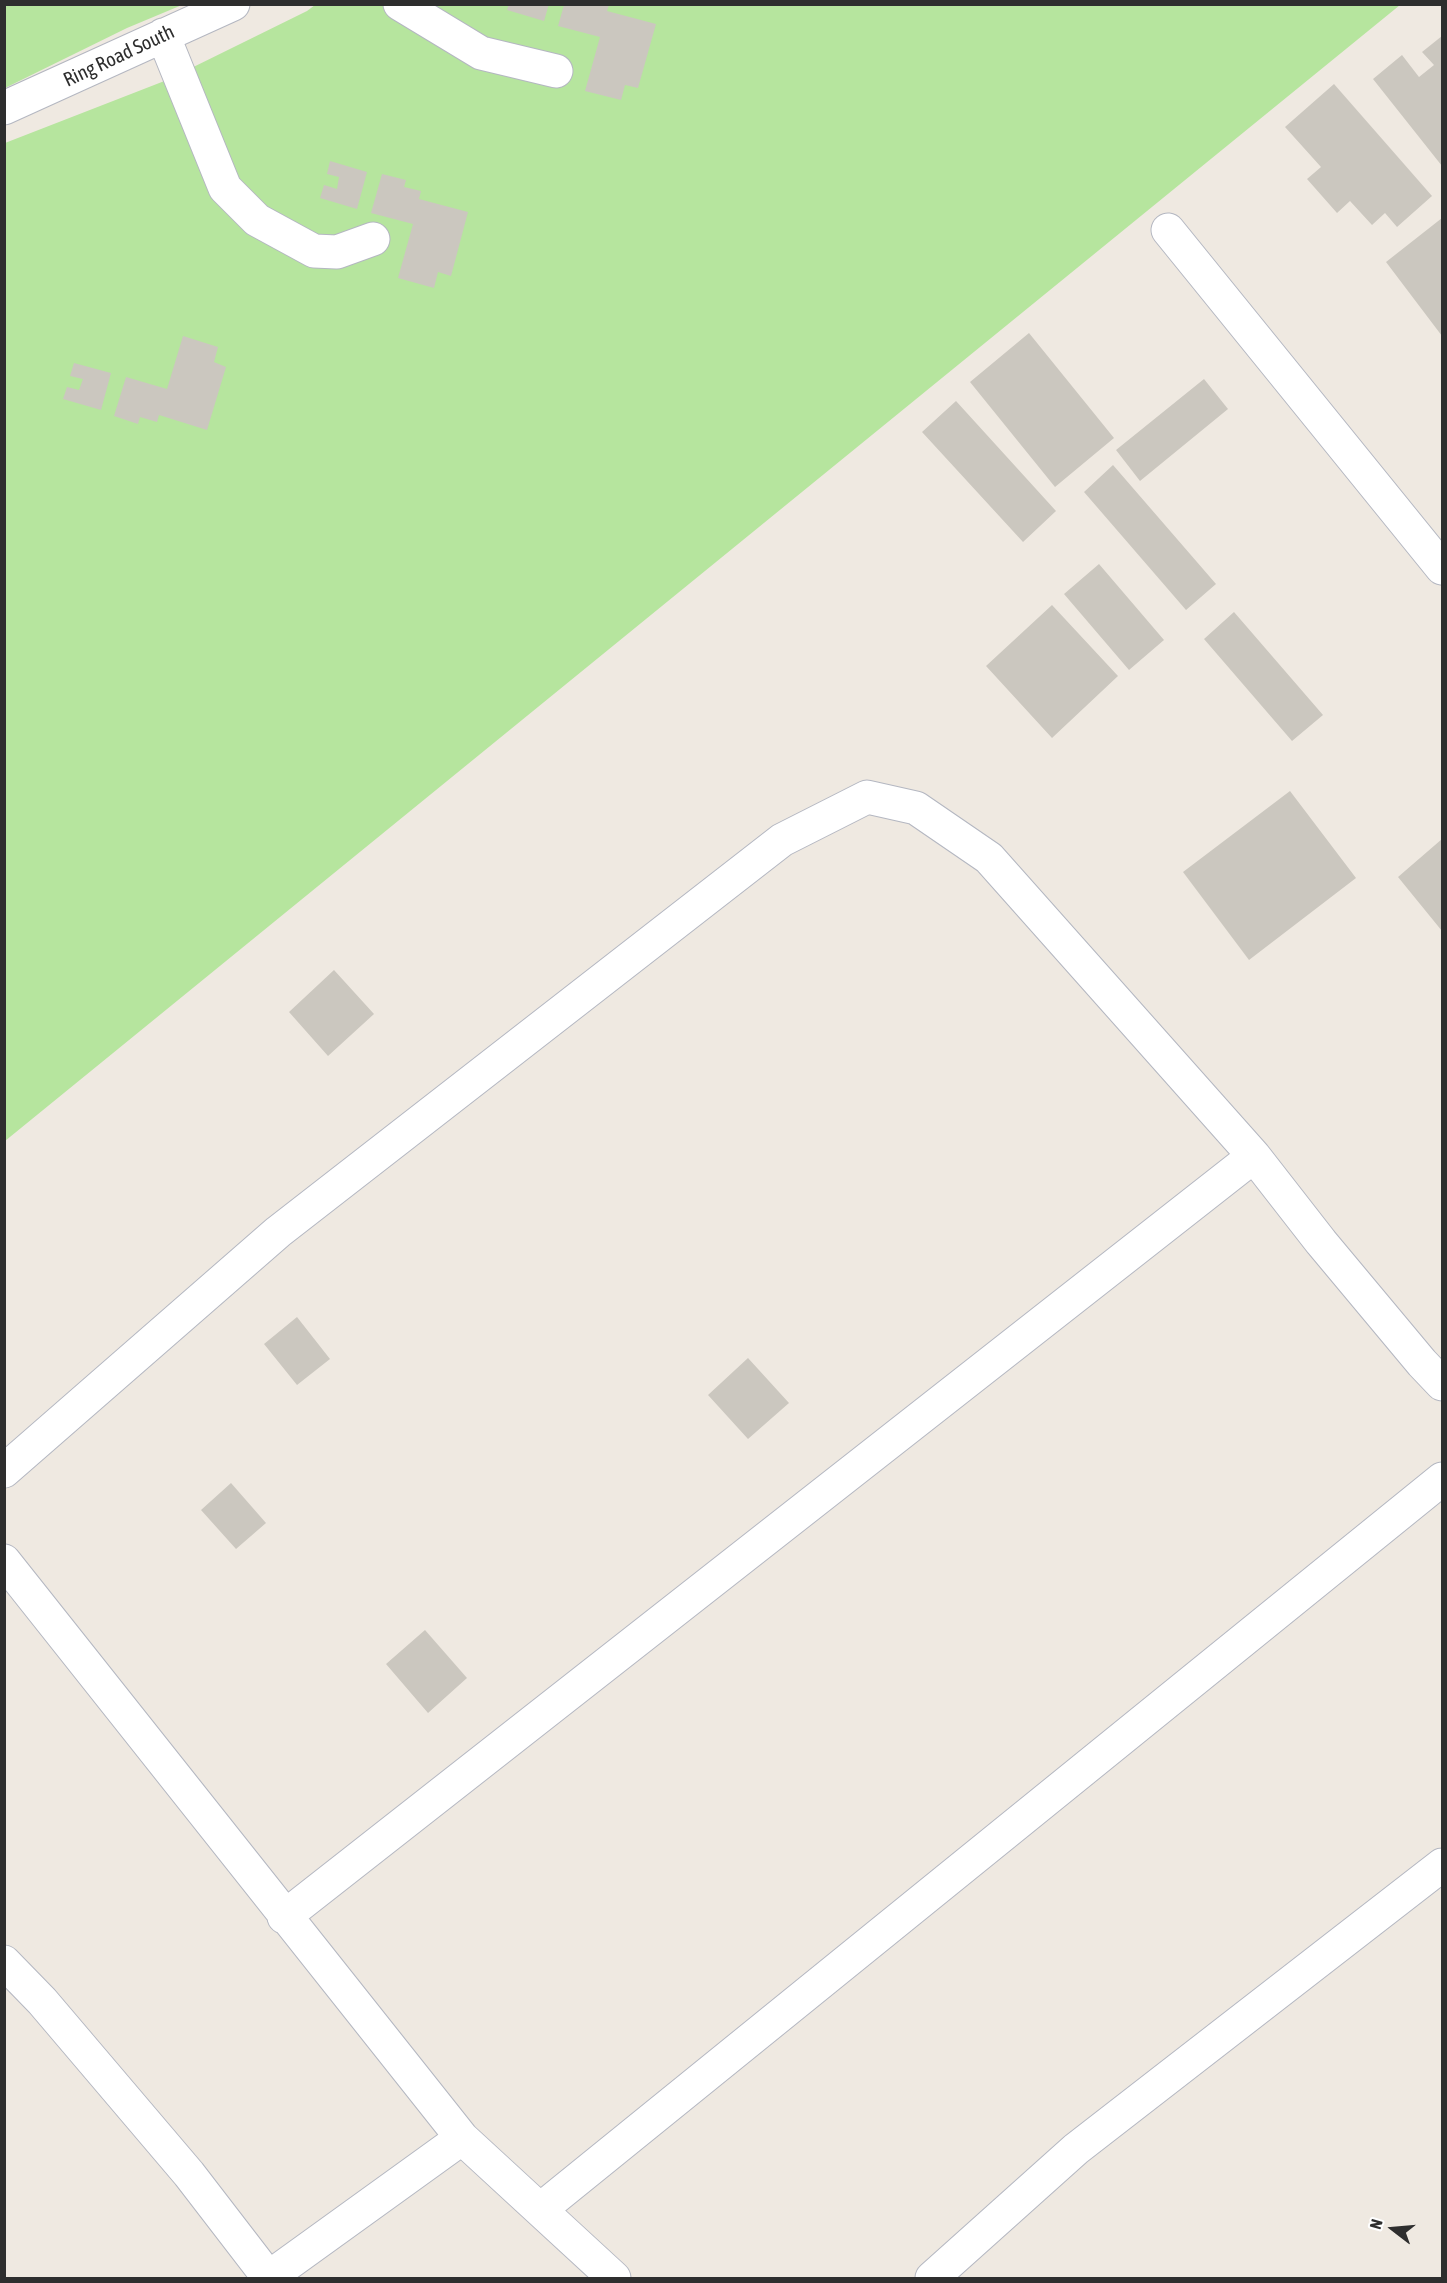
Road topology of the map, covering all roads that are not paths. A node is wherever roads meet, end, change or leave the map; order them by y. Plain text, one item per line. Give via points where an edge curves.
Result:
1 (233, 4) edge
2 (400, 4) edge
3 (163, 35) junction
4 (556, 71) dead end
5 (4, 108) edge
6 (1168, 230) dead end
7 (373, 239) dead end
8 (1443, 568) edge
9 (1254, 1156) junction
10 (1443, 1384) edge
11 (4, 1471) edge
12 (1443, 1479) edge
13 (4, 1561) edge
14 (1443, 1865) edge
15 (284, 1917) junction
16 (4, 1962) edge
17 (462, 2138) junction
18 (541, 2209) junction
19 (268, 2278) edge
20 (614, 2278) edge
21 (932, 2278) edge

1 - 3 street, Ring Road South
2 - 4 street via 481,53
3 - 5 street, Ring Road South
3 - 7 street via 225,188 256,220 314,251 337,252
6 - 8 street
9 - 10 street via 1422,1364
9 - 11 street via 989,858 916,808 867,797 782,840 288,1225
9 - 15 street
12 - 18 street
13 - 15 street
14 - 21 street via 1076,2149
15 - 17 street
16 - 19 street via 42,2001 181,2165
17 - 18 street
17 - 19 street
18 - 20 street

